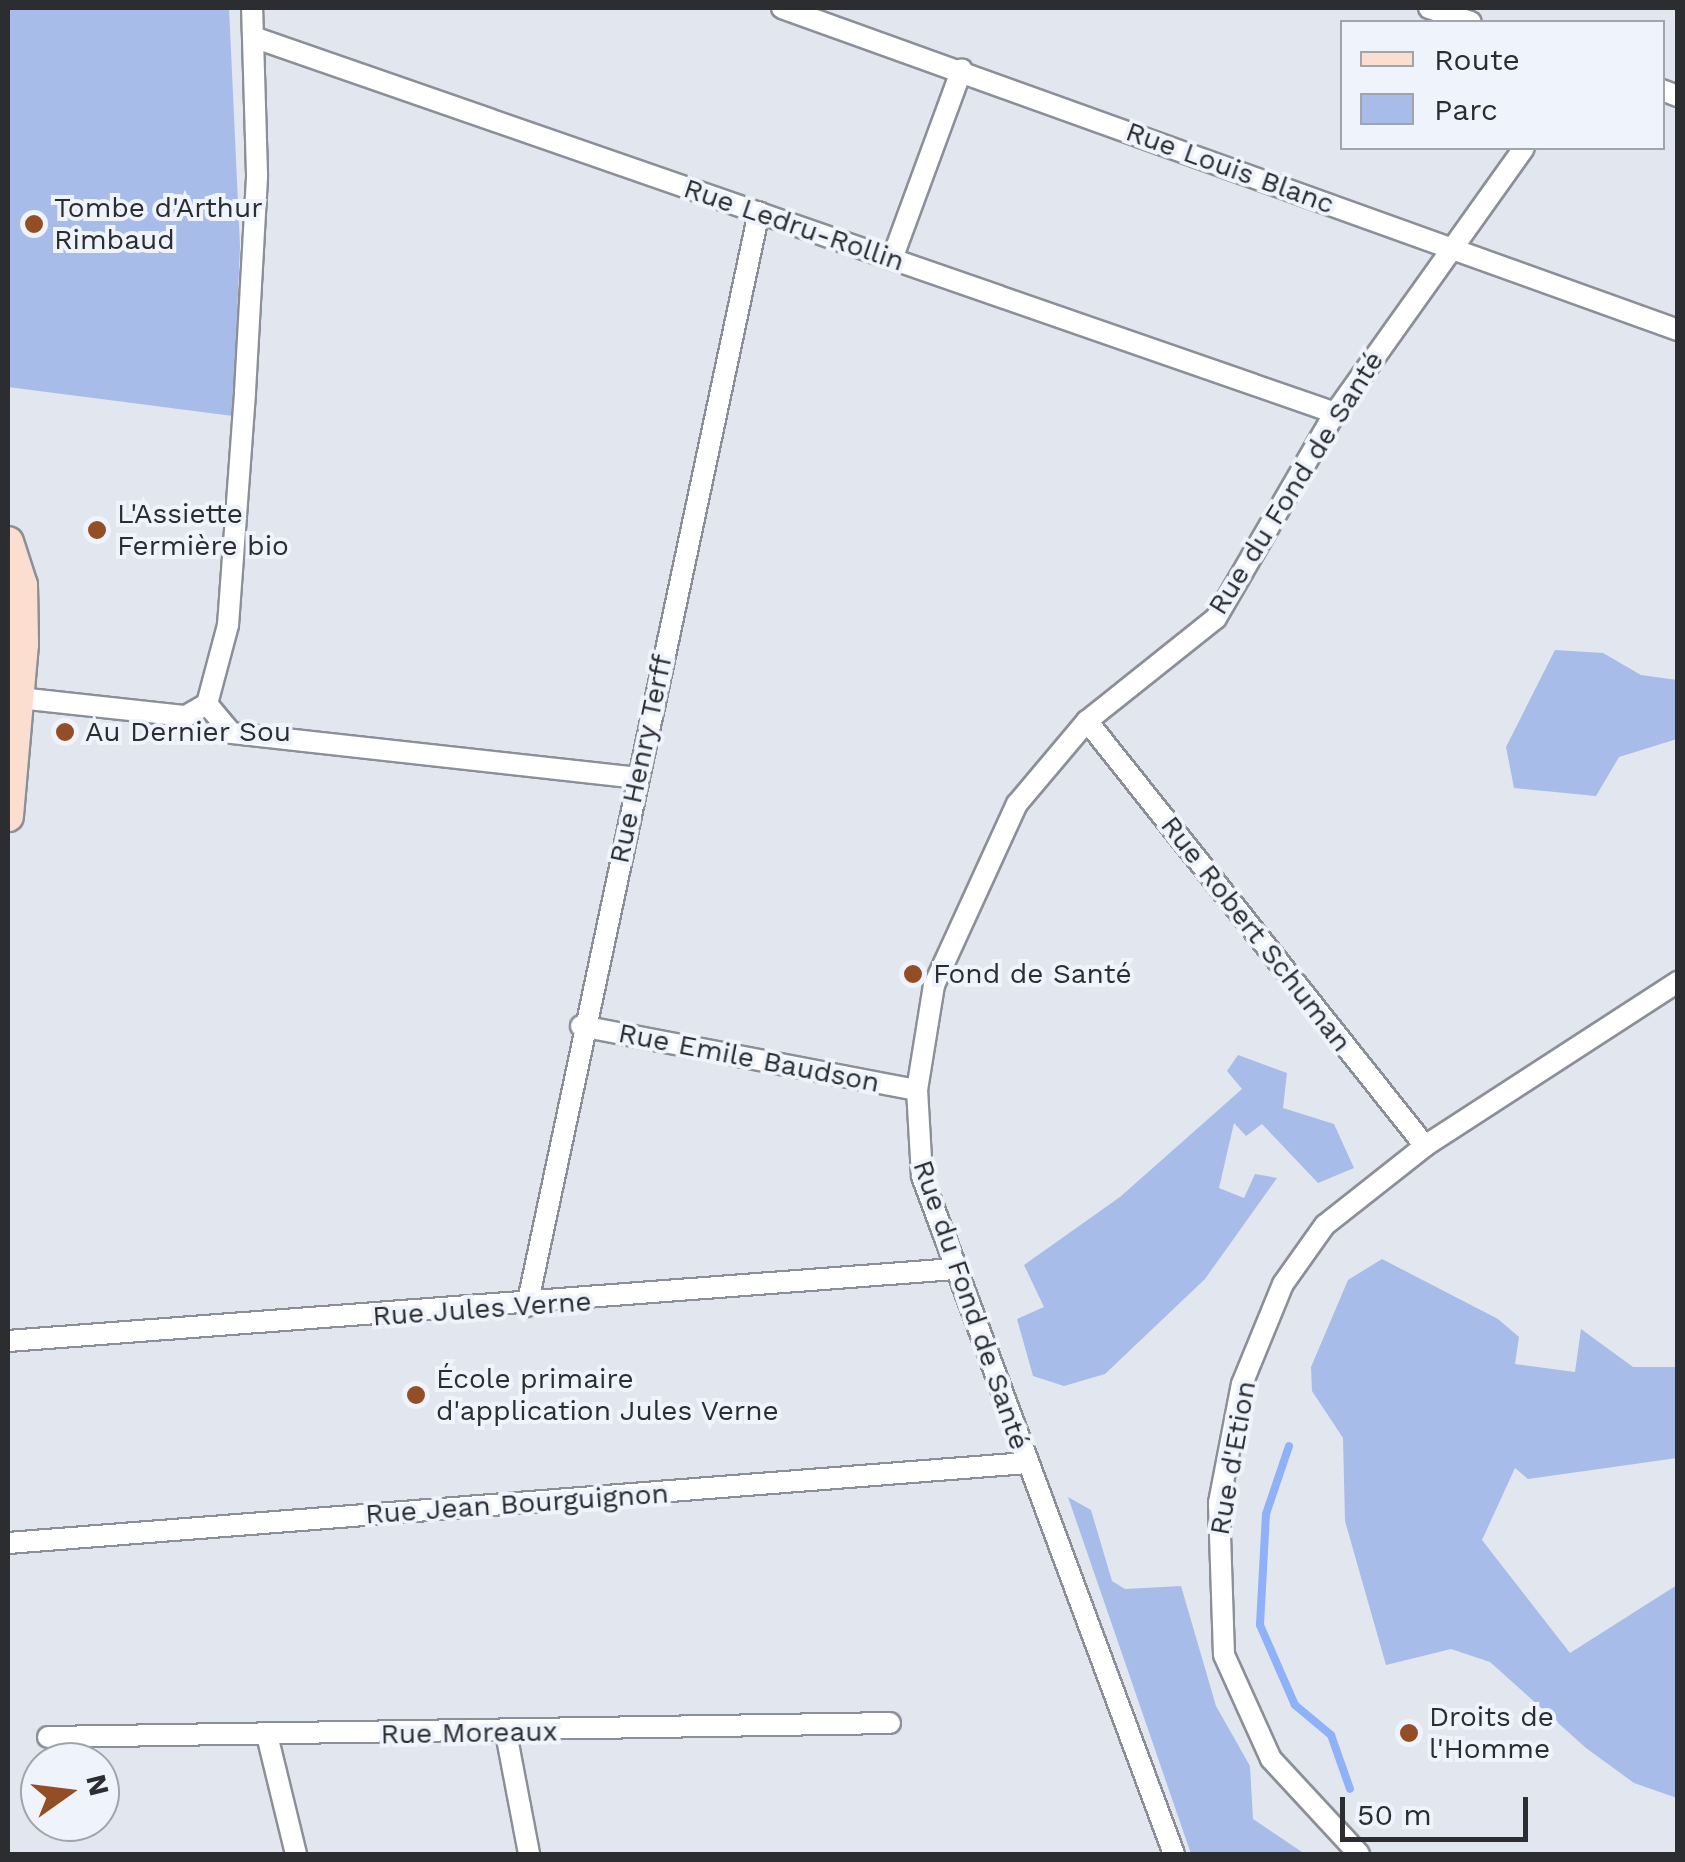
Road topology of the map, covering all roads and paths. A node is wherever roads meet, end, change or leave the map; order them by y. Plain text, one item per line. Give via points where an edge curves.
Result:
1 (252, 8) edge
2 (782, 8) edge
3 (1429, 8) edge
4 (1466, 20) edge
5 (252, 37) junction
6 (962, 69) junction
7 (1523, 150) edge
8 (758, 212) junction
9 (1451, 246) junction
10 (892, 259) junction
11 (1678, 330) edge
12 (1335, 413) junction
13 (8, 542) edge
14 (19, 698) junction
15 (208, 704) junction
16 (1088, 721) junction
17 (638, 778) junction
18 (8, 816) edge
19 (1678, 982) edge
20 (581, 1026) junction
21 (917, 1090) junction
22 (1425, 1146) junction
23 (955, 1269) junction
24 (527, 1306) junction
25 (8, 1341) edge
26 (1026, 1463) junction
27 (8, 1543) edge
28 (890, 1723) dead end
29 (506, 1733) junction
30 (267, 1735) junction
31 (48, 1737) dead end
32 (296, 1854) edge
33 (529, 1854) edge
34 (1174, 1854) edge
35 (1359, 1854) edge

1 - 5 street
2 - 6 street, Rue Louis Blanc
3 - 4 street
5 - 8 street, Rue Ledru-Rollin
5 - 15 street via 257,174 245,392 228,625
6 - 9 street, Rue Louis Blanc
6 - 10 street
7 - 9 street, Rue du Fond de Santé
8 - 10 street, Rue Ledru-Rollin
8 - 17 street, Rue Henry Terff
9 - 11 street, Rue Louis Blanc
9 - 12 street, Rue du Fond de Santé
10 - 12 street, Rue Ledru-Rollin
12 - 16 street, Rue du Fond de Santé via 1216,618
13 - 14 main road via 22,585
14 - 15 street via 186,716
14 - 18 main road
15 - 17 street via 231,734
16 - 21 street, Rue du Fond de Santé via 1017,804 952,936
16 - 22 street, Rue Robert Schuman
17 - 20 street, Rue Henry Terff
19 - 22 street, Rue d'Etion
20 - 21 street, Rue Emile Baudson
20 - 24 street, Rue Henry Terff
21 - 23 street, Rue du Fond de Santé via 922,1176
22 - 35 street, Rue d'Etion via 1326,1226 1283,1284 1242,1384 1219,1503 1224,1655 1271,1759
23 - 24 street, Rue Jules Verne
23 - 26 street, Rue du Fond de Santé
24 - 25 street, Rue Jules Verne
26 - 27 street, Rue Jean Bourguignon
26 - 34 street, Rue du Fond de Santé
28 - 29 street, Rue Moreaux
29 - 30 street, Rue Moreaux
29 - 33 street
30 - 31 street, Rue Moreaux
30 - 32 street

